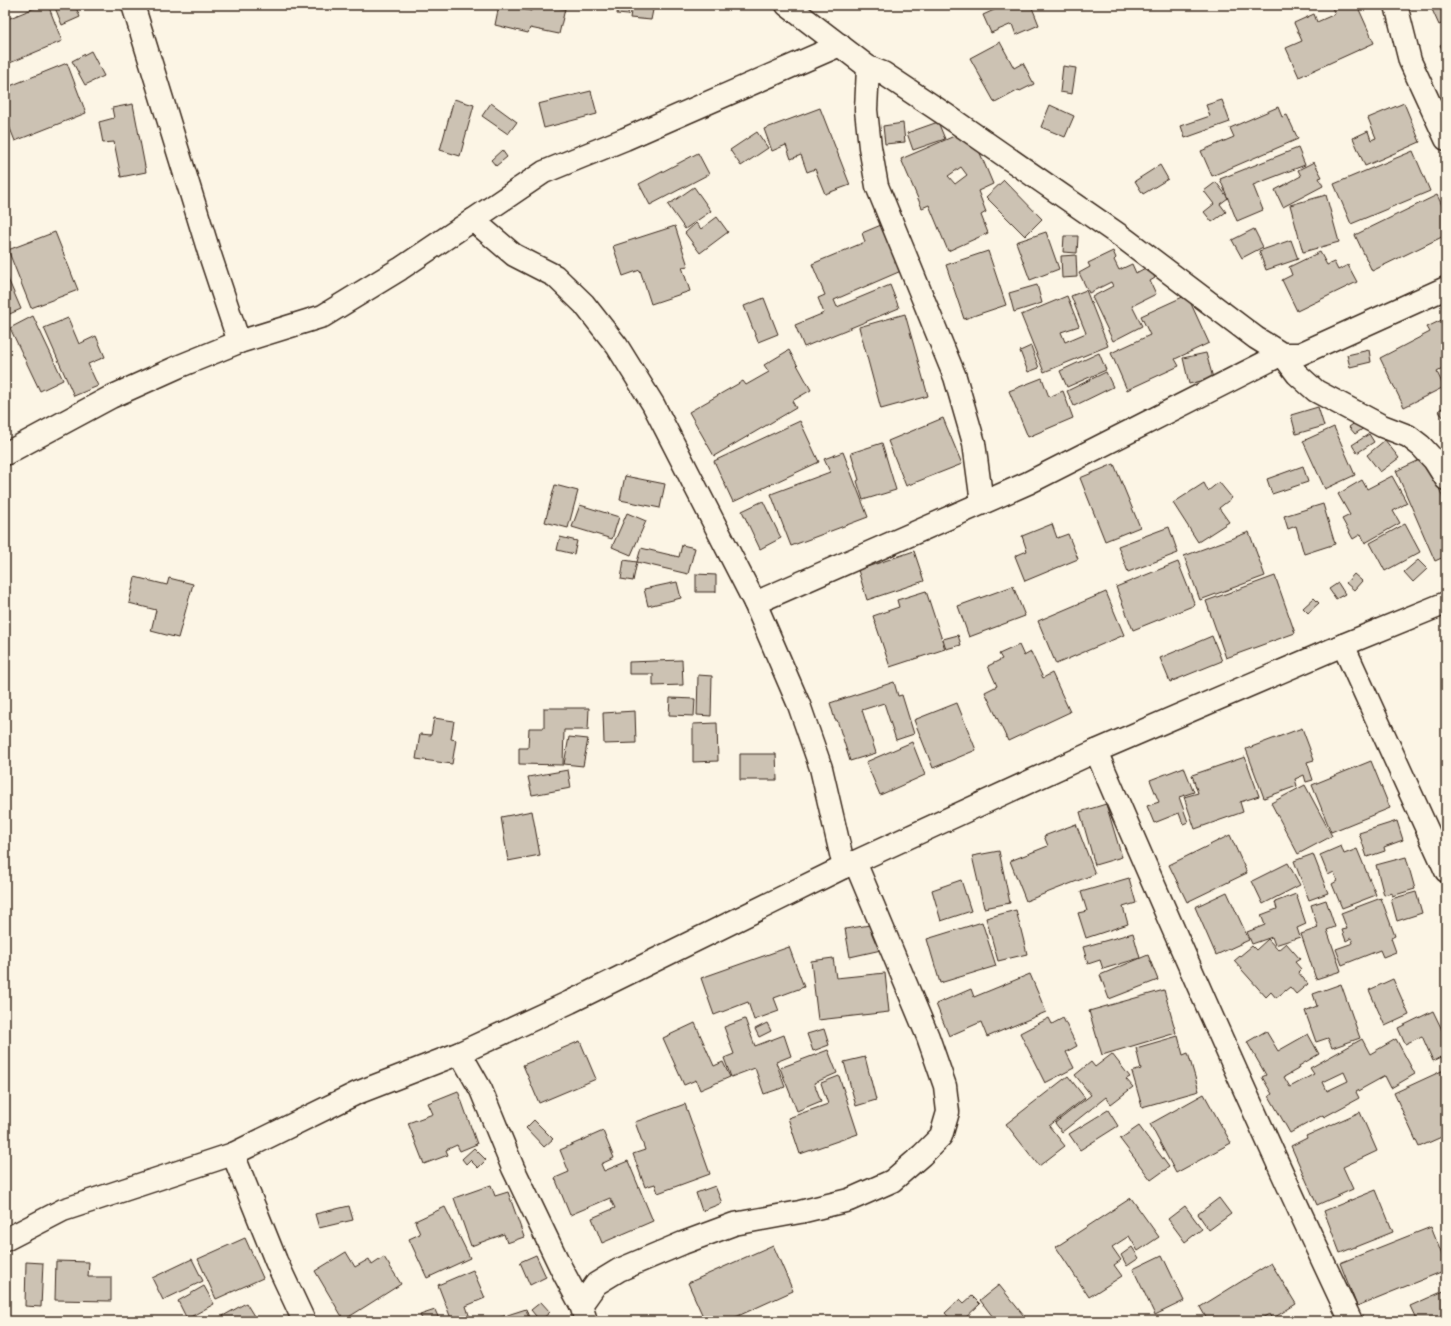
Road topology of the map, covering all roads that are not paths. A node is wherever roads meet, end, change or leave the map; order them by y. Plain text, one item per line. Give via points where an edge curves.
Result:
1 (133, 5) edge
2 (787, 5) edge
3 (1396, 5) edge
4 (840, 45) junction
5 (868, 67) junction
6 (1446, 138) edge
7 (473, 220) junction
8 (1446, 288) edge
9 (239, 342) junction
10 (1282, 354) junction
11 (5, 454) edge
12 (1446, 479) edge
13 (982, 504) junction
14 (755, 603) junction
15 (1446, 603) edge
16 (1343, 645) junction
17 (1096, 751) junction
18 (850, 864) junction
19 (1446, 871) edge
20 (460, 1053) junction
21 (233, 1154) junction
22 (5, 1240) edge
23 (584, 1313) edge
24 (304, 1321) edge
25 (1351, 1321) edge

1 - 9 street
2 - 4 street
3 - 6 street via 1410,61
4 - 5 street
4 - 7 street via 544,172
5 - 10 street via 883,73 1009,158 1125,239 1256,338
5 - 13 street via 866,110 877,186 955,377 974,443
7 - 9 street via 323,316
7 - 14 street via 514,255 555,276 584,304 617,346 653,404
8 - 10 street via 1300,354
9 - 11 street via 111,397
10 - 12 street via 1297,374 1316,391 1382,426 1408,436 1434,460
10 - 13 street
13 - 14 street
14 - 18 street via 799,705
15 - 16 street
16 - 17 street
16 - 19 street
17 - 18 street
17 - 25 street via 1270,1148
18 - 20 street via 570,1002
18 - 23 street via 928,1037 945,1086 948,1112 941,1136 892,1181 849,1200 734,1224 618,1270 596,1284
20 - 21 street via 357,1093
20 - 23 street via 481,1090 513,1168
21 - 22 street via 64,1210
21 - 24 street via 276,1261

